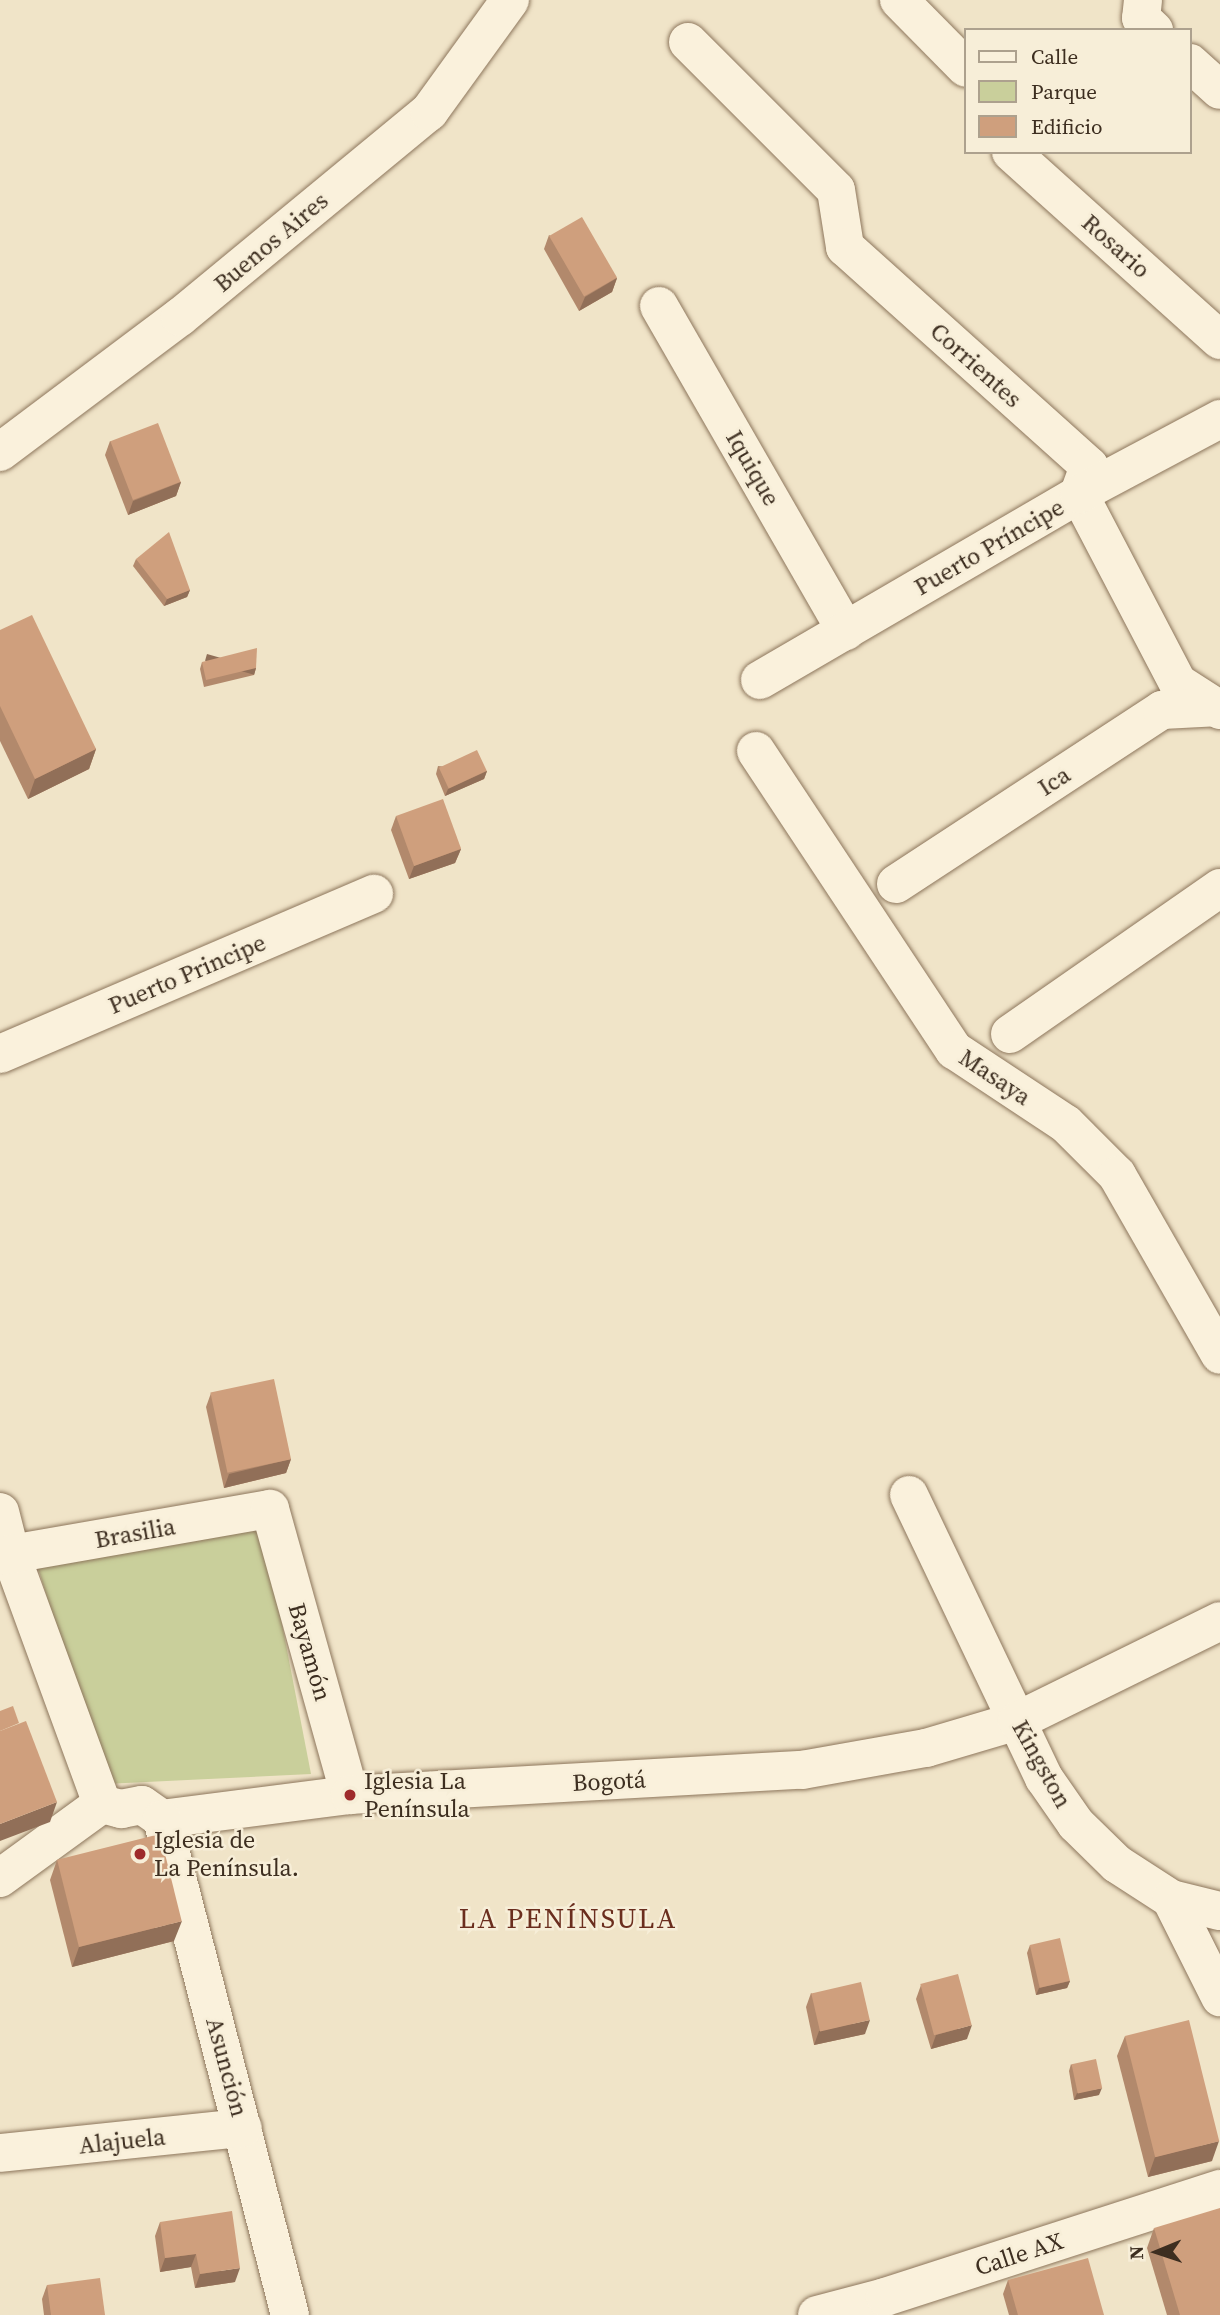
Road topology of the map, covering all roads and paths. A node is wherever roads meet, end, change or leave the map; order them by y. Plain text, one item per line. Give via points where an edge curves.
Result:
1 (510, 0) edge
2 (899, 0) edge
3 (1143, 0) edge
4 (1152, 28) edge
5 (688, 42) dead end
6 (1192, 65) edge
7 (964, 66) edge
8 (1220, 90) edge
9 (1013, 154) edge
10 (659, 306) dead end
11 (1220, 340) edge
12 (1220, 419) edge
13 (0, 452) edge
14 (1079, 495) junction
15 (846, 631) junction
16 (760, 680) dead end
17 (1218, 709) edge
18 (756, 751) dead end
19 (896, 884) dead end
20 (1220, 888) edge
21 (374, 894) dead end
22 (1010, 1034) dead end
23 (0, 1054) edge
24 (1220, 1355) edge
25 (909, 1495) dead end
26 (270, 1509) joint
27 (0, 1512) edge
28 (5, 1555) edge
29 (1220, 1621) edge
30 (1017, 1721) junction
31 (350, 1795) junction
32 (102, 1804) junction
33 (162, 1819) junction
34 (0, 1878) edge
35 (1171, 1899) junction
36 (1220, 1911) edge
37 (1220, 1997) edge
38 (243, 2128) junction
39 (0, 2153) edge
40 (1220, 2189) edge
41 (290, 2315) edge
42 (817, 2315) edge

1 - 13 street, Buenos Aires via 429,112 180,317
2 - 7 street
3 - 4 street via 1141,18
5 - 14 street, Corrientes via 836,190 845,247 1089,466
6 - 8 street
9 - 11 street, Rosario
10 - 15 street, Iquique
12 - 14 street, Puerto Príncipe
14 - 15 street, Puerto Príncipe
14 - 17 street via 1178,683
15 - 16 street, Puerto Príncipe
17 - 19 street, Ica via 1163,710
18 - 24 street, Masaya via 954,1050 1066,1124 1118,1175
20 - 22 street
21 - 23 street, Puerto Principe
25 - 30 street, Kingston
26 - 28 street, Brasilia
26 - 31 street, Bayamón
27 - 28 street
28 - 32 street
29 - 30 street, Bogotá
30 - 31 street, Bogotá via 926,1748 802,1770
30 - 35 street, Kingston via 1044,1778 1076,1824 1117,1864
31 - 33 street, Bogotá
32 - 33 street, Bogotá via 121,1809 142,1805
32 - 34 street
33 - 38 street, Asunción
35 - 36 street
35 - 37 street
38 - 39 street, Alajuela
38 - 41 street, Asunción
40 - 42 street, Calle AX

